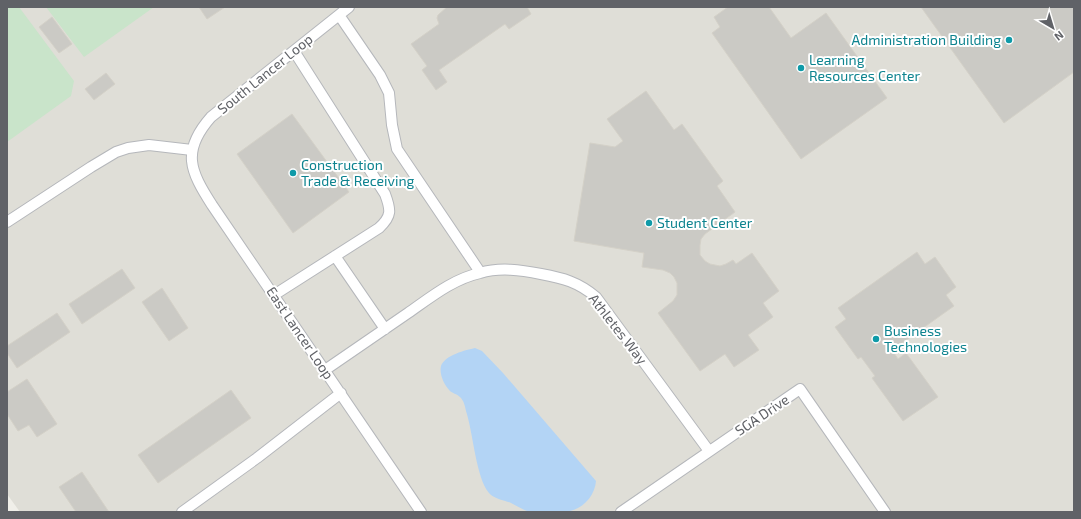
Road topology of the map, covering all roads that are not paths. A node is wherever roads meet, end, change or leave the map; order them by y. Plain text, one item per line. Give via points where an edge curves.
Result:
1 (349, 7) edge
2 (339, 15) junction
3 (294, 51) junction
4 (192, 150) junction
5 (7, 222) edge
6 (335, 256) junction
7 (480, 272) junction
8 (274, 295) junction
9 (384, 329) junction
10 (325, 370) junction
11 (341, 393) junction
12 (709, 451) junction
13 (182, 512) edge
14 (421, 512) edge
15 (622, 512) edge
16 (885, 512) edge

1 - 2 lane, South Lancer Loop
2 - 3 lane, South Lancer Loop
2 - 7 lane via 380,75 389,93 397,149
3 - 4 lane, South Lancer Loop via 211,118 202,127
3 - 6 lane via 385,194 390,206 390,215 385,223
4 - 5 lane via 149,145 116,152
4 - 8 lane, East Lancer Loop via 192,164 204,192
6 - 8 lane
6 - 9 lane
7 - 9 lane, Athletes Way via 447,287
7 - 12 lane, Athletes Way via 527,272 567,280 588,290 603,306
8 - 10 lane, East Lancer Loop
9 - 10 lane, Athletes Way
10 - 11 lane, East Lancer Loop
11 - 13 lane
11 - 14 lane, East Lancer Loop
12 - 15 lane, SGA Drive
12 - 16 lane, SGA Drive via 800,389

